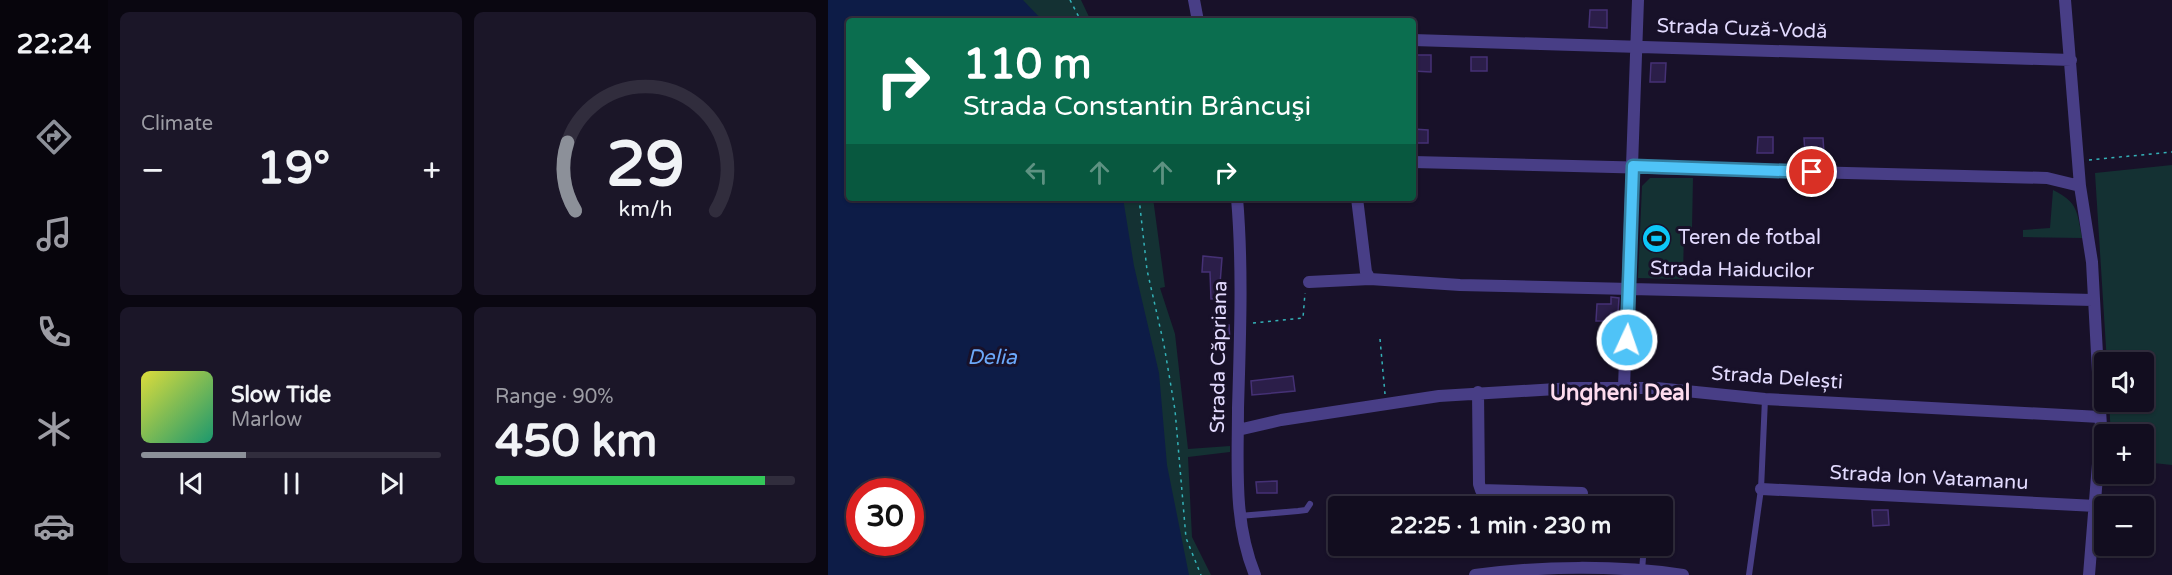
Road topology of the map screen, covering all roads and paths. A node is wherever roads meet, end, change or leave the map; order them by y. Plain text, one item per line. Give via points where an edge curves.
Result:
1 (1070, 0) edge
2 (1194, 0) edge
3 (1638, 0) edge
4 (2065, 0) edge
5 (1079, 18) edge
6 (1197, 18) edge
7 (1416, 40) edge
8 (1637, 46) junction
9 (2071, 60) junction
10 (2172, 152) edge
11 (2078, 161) junction
12 (1416, 162) edge
13 (1633, 166) junction
14 (2080, 186) junction
15 (1139, 201) edge
16 (1237, 201) edge
17 (1357, 201) edge
18 (1370, 279) junction
19 (1309, 282) joint
20 (1630, 288) junction
21 (2093, 300) junction
22 (1240, 324) junction
23 (1380, 339) dead end
24 (1624, 387) junction
25 (1478, 393) junction
26 (1765, 399) junction
27 (1386, 404) junction
28 (2100, 417) junction
29 (1238, 430) junction
30 (1761, 489) junction
31 (1582, 493) dead end
32 (2097, 496) edge
33 (1310, 504) dead end
34 (2094, 506) edge
35 (1238, 516) junction
36 (2094, 526) edge
37 (1643, 556) edge
38 (1642, 570) junction
39 (1201, 575) edge
40 (1255, 575) edge
41 (1475, 575) edge
42 (1683, 575) edge
43 (1749, 575) edge
44 (2089, 575) edge

1 - 5 path
2 - 6 street
3 - 8 street
4 - 9 street
7 - 8 street, Strada Cuză-Vodă
8 - 9 street, Strada Cuză-Vodă
8 - 13 street
9 - 11 street
10 - 11 path
11 - 14 street
12 - 13 street
13 - 14 street via 2047,178
13 - 20 street
14 - 21 street via 2091,251
15 - 39 path via 1147,270 1175,410 1186,538
16 - 22 street, Strada Căpriana
17 - 18 street
18 - 19 street, Strada Haiducilor
18 - 20 street, Strada Haiducilor
19 - 22 path via 1305,288 1304,318
20 - 21 street, Strada Haiducilor
20 - 24 street
21 - 28 street
22 - 29 street, Strada Căpriana
23 - 27 path
24 - 25 street, Strada Delești
24 - 26 street, Strada Delești
25 - 27 street, Strada Delești
25 - 31 street via 1481,490
26 - 28 street, Strada Delești
26 - 30 lane
27 - 29 street, Strada Delești
28 - 32 street
29 - 35 street, Strada Căpriana
30 - 34 street, Strada Ion Vatamanu
30 - 43 lane
33 - 35 lane via 1306,510
35 - 40 street, Strada Căpriana
36 - 44 street
37 - 38 lane
38 - 41 street
38 - 42 street

